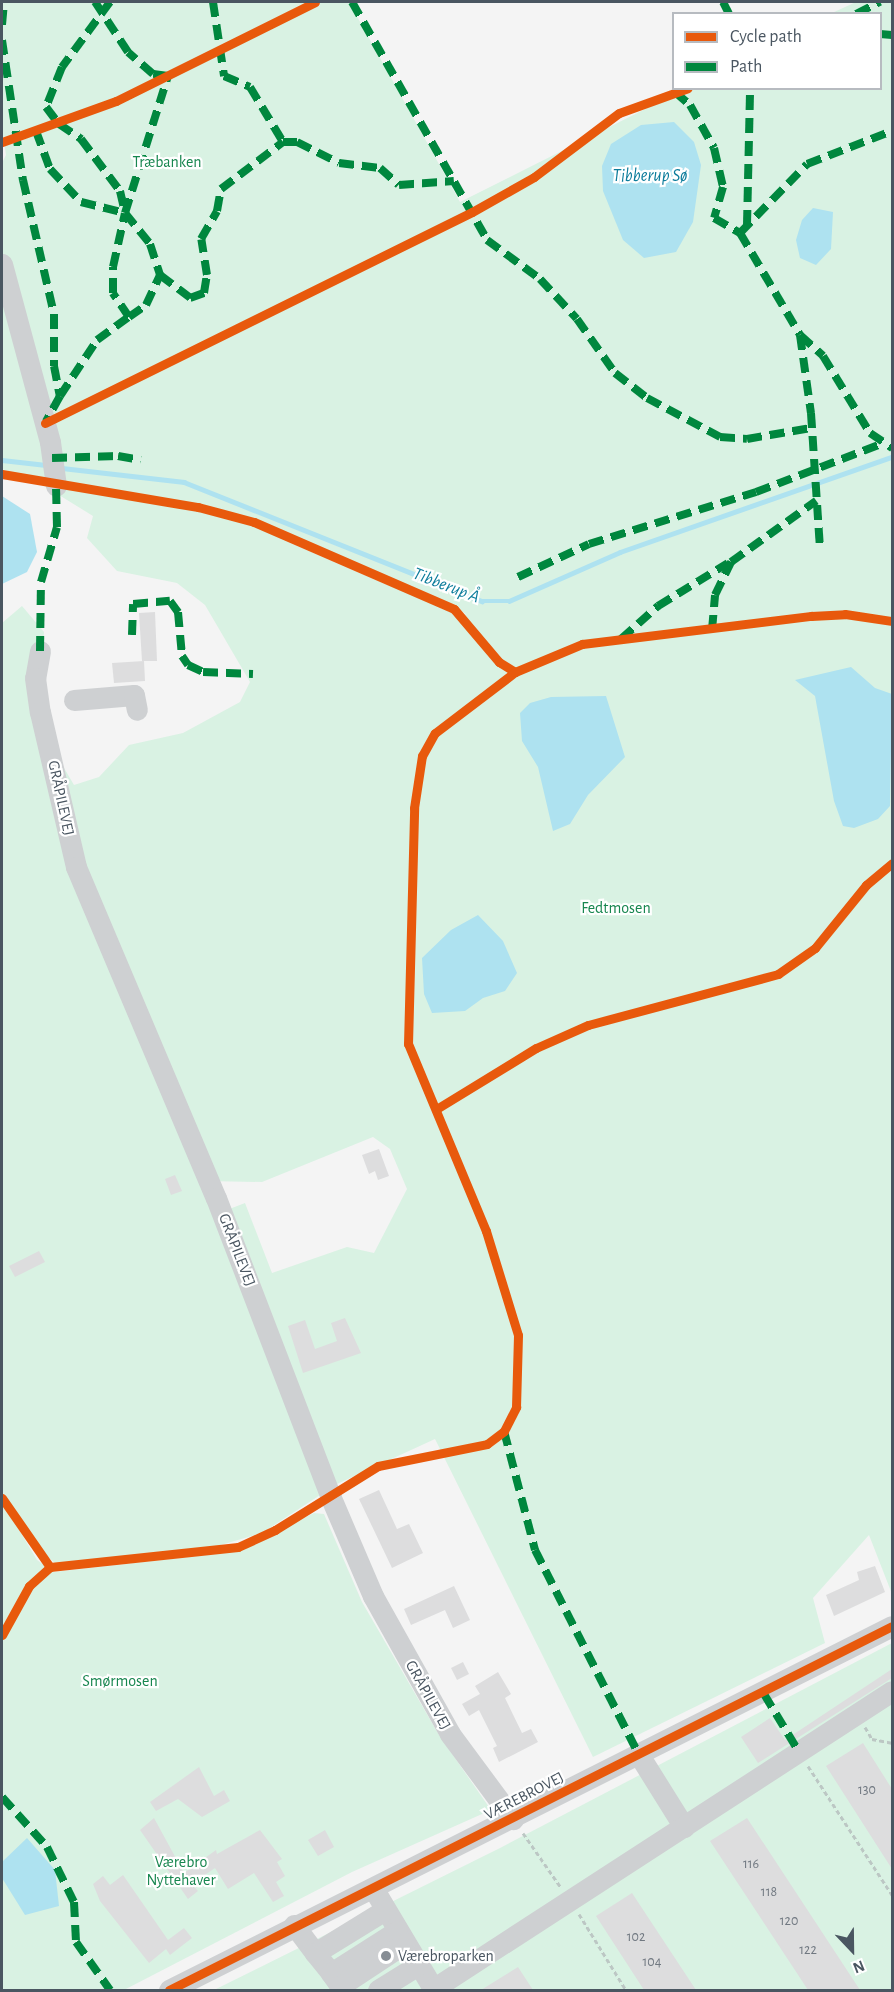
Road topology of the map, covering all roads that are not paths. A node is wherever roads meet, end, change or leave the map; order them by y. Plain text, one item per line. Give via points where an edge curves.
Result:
1 (2, 264) edge
2 (56, 486) dead end
3 (40, 651) dead end
4 (74, 700) dead end
5 (137, 710) dead end
6 (890, 1634) edge
7 (892, 1691) edge
8 (639, 1755) junction
9 (513, 1819) junction
10 (684, 1827) junction
11 (373, 1887) junction
12 (385, 1910) junction
13 (294, 1925) junction
14 (401, 1937) junction
15 (315, 1953) junction
16 (418, 1965) junction
17 (338, 1983) edge
18 (169, 1990) edge
19 (378, 1990) edge
20 (434, 1990) edge

1 - 2 street via 50,442
3 - 9 street, GRÅPILEVEJ via 35,678 76,867 216,1197 373,1596 450,1734
4 - 5 street via 134,695
6 - 8 street, VÆREBROVEJ
7 - 10 street
8 - 9 street, VÆREBROVEJ
8 - 10 street
9 - 11 street, VÆREBROVEJ
10 - 20 street
11 - 12 street
11 - 13 street, VÆREBROVEJ
12 - 14 street
12 - 15 street
13 - 15 street
13 - 18 street, VÆREBROVEJ
14 - 16 street
14 - 17 street
15 - 17 street
16 - 19 street
16 - 20 street

